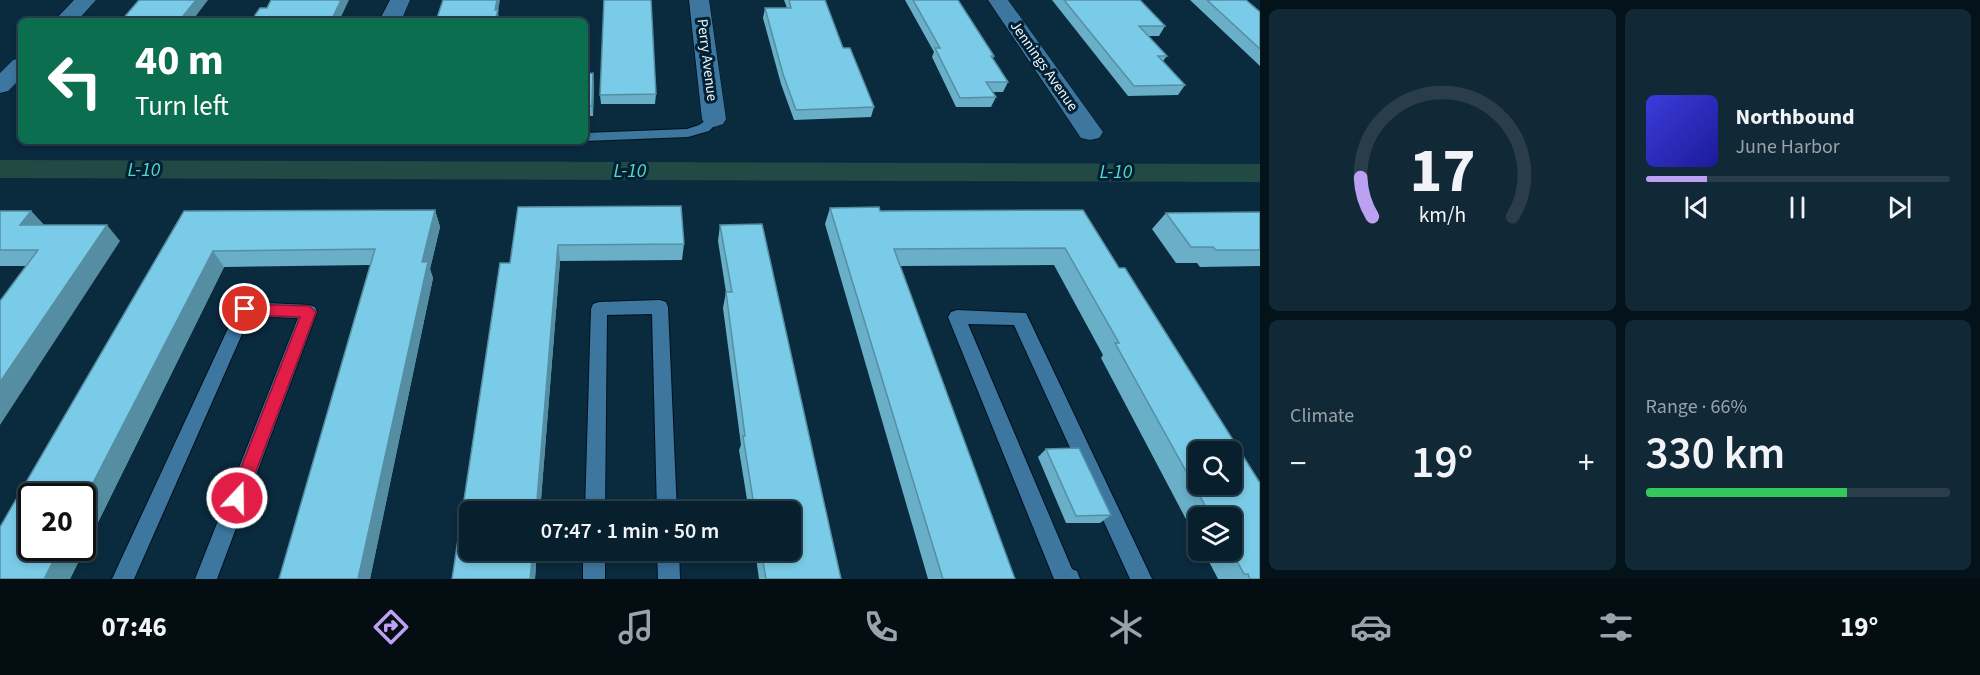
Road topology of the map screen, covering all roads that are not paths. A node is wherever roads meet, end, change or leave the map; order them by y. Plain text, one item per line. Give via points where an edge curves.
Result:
1 (87, 0) edge
2 (400, 0) edge
3 (699, 0) edge
4 (998, 0) edge
5 (68, 18) edge
6 (391, 18) edge
7 (18, 68) edge
8 (0, 86) edge
9 (714, 119) joint
10 (1090, 132) dead end
11 (588, 137) edge
12 (595, 501) edge
13 (667, 501) edge
14 (594, 561) edge
15 (668, 561) edge
16 (123, 579) edge
17 (206, 579) edge
18 (594, 579) edge
19 (669, 579) edge
20 (1069, 579) edge
21 (1141, 579) edge

1 - 5 street
2 - 6 street
3 - 9 street, Perry Avenue
4 - 10 street, Jennings Avenue
7 - 8 street
9 - 11 lane via 704,128 688,132
12 - 13 lane via 599,309 660,307
14 - 18 lane
15 - 19 lane
16 - 17 lane via 245,309 309,312
20 - 21 lane via 1064,577 957,317 1020,318

